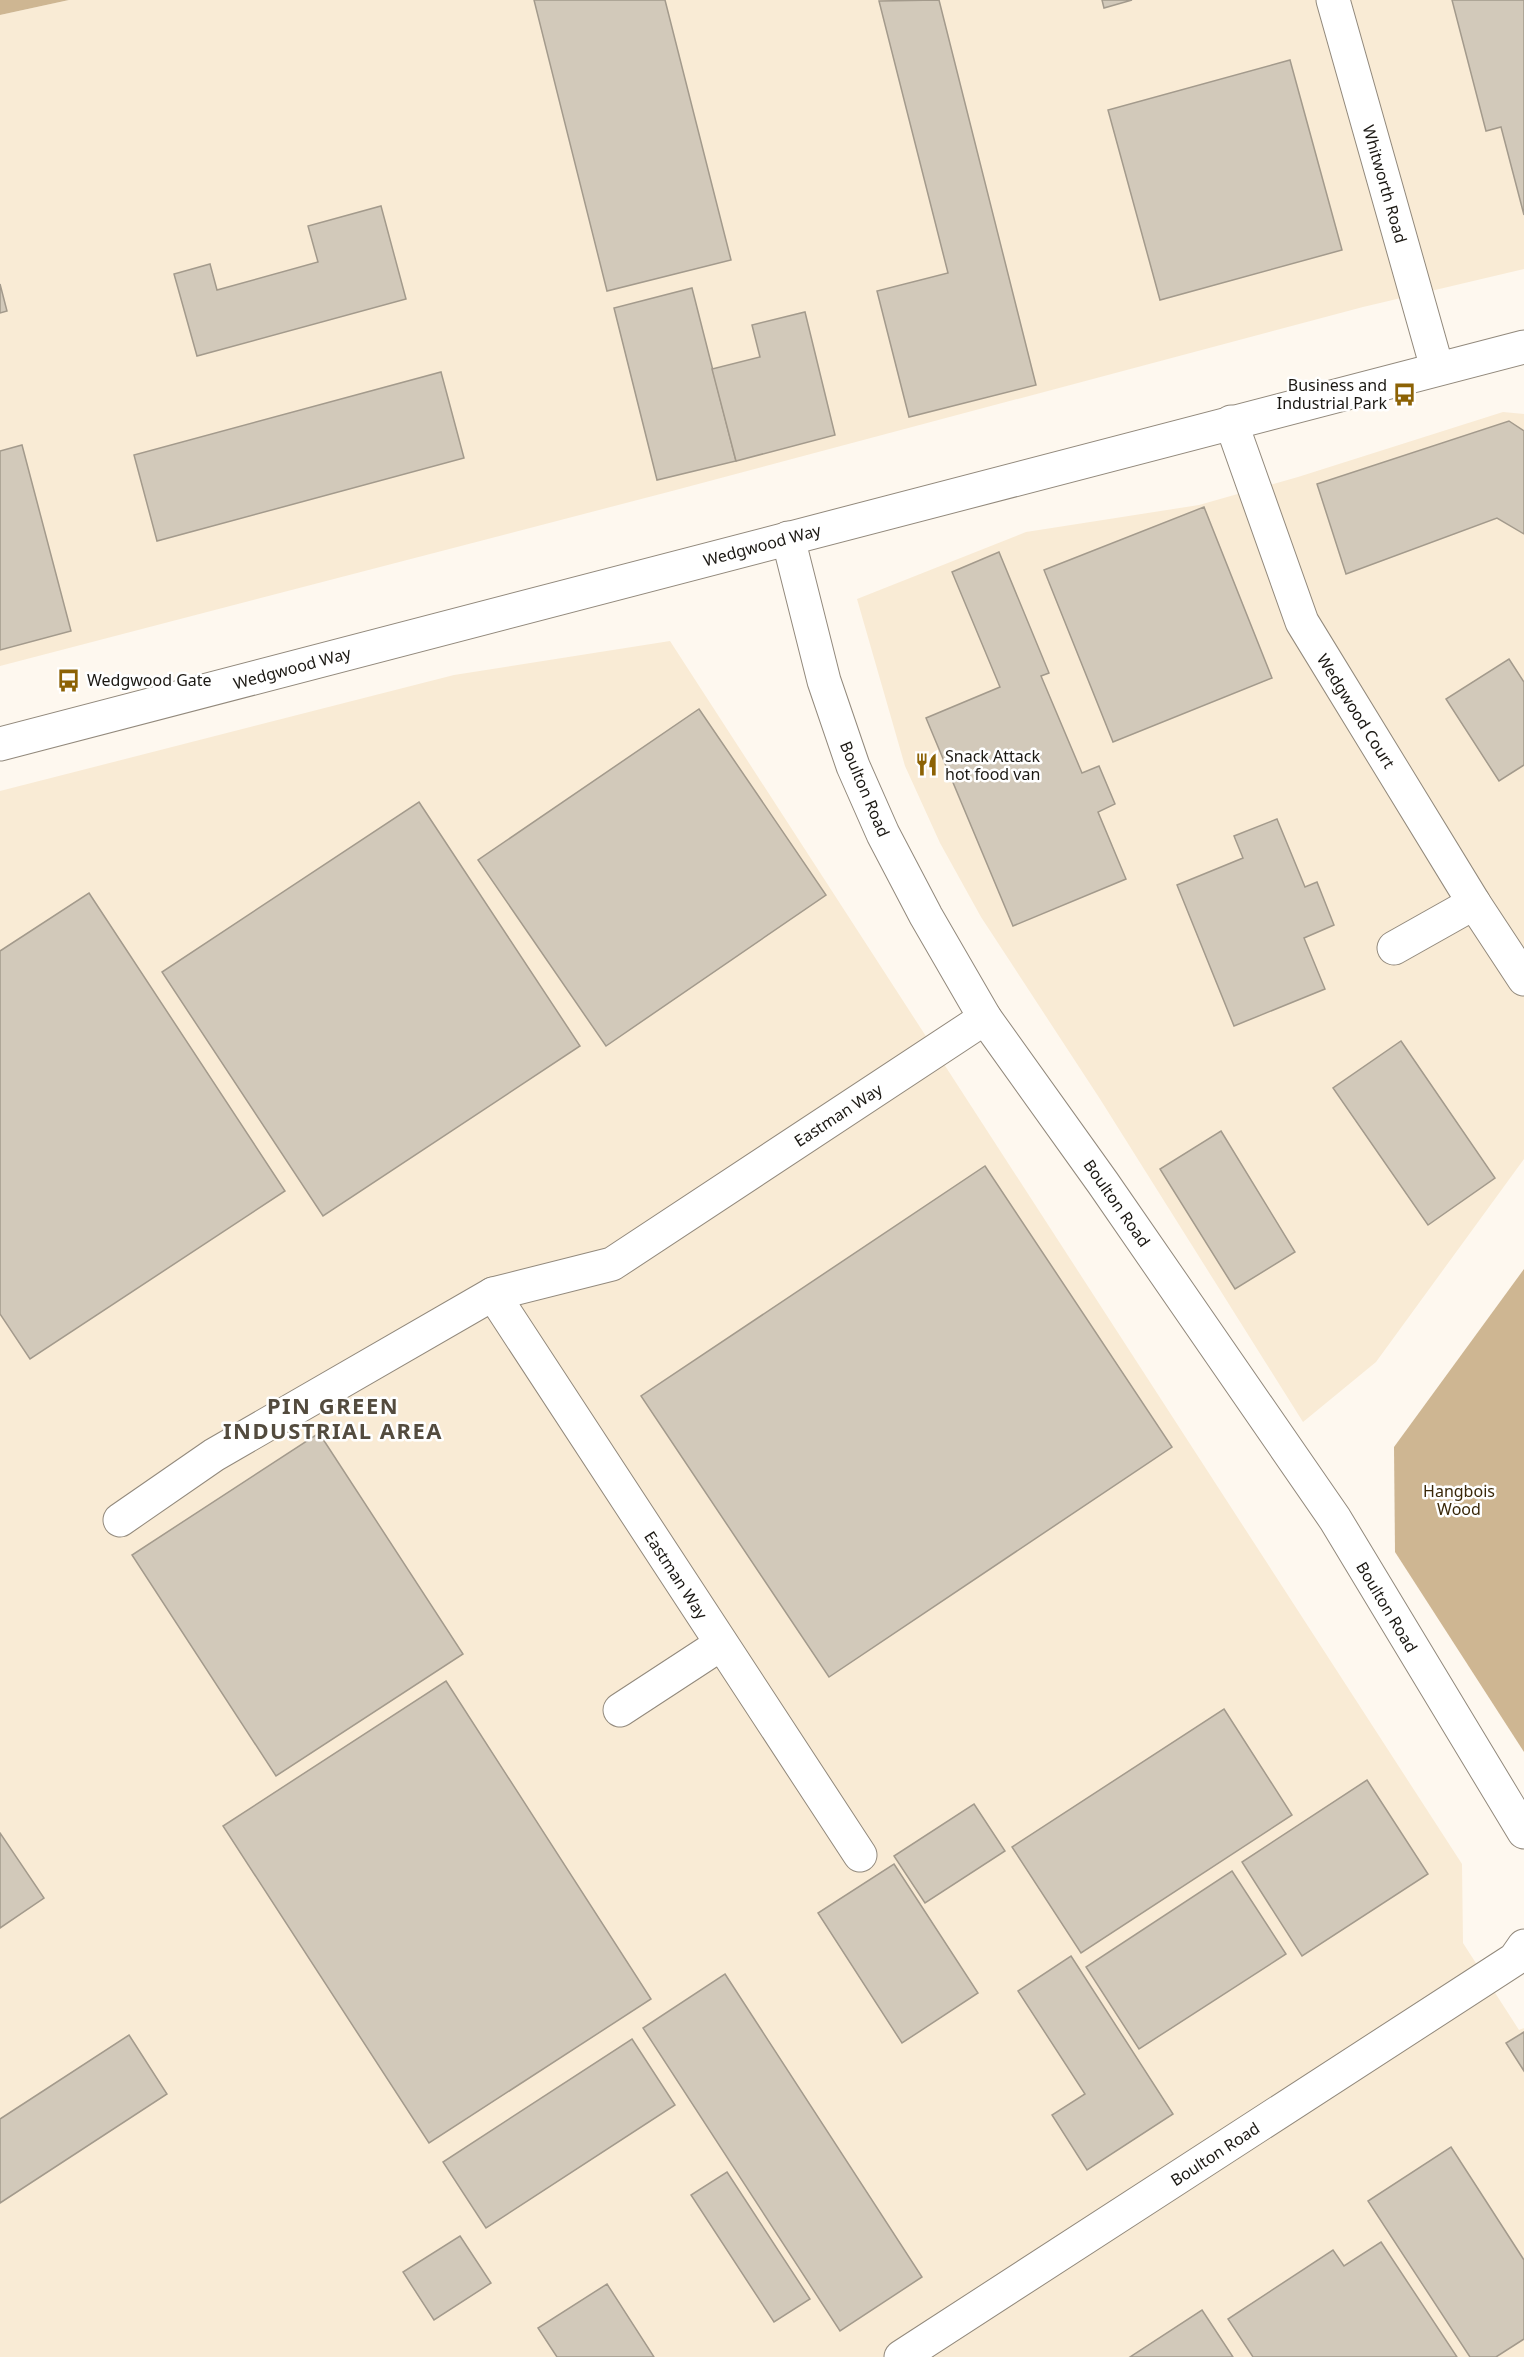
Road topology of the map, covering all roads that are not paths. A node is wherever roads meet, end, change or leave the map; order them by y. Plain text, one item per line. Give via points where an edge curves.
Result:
1 (1333, 0) edge
2 (1524, 347) edge
3 (1437, 368) junction
4 (1231, 422) junction
5 (788, 538) junction
6 (0, 744) edge
7 (1474, 903) junction
8 (1394, 948) dead end
9 (1524, 979) edge
10 (985, 1018) junction
11 (493, 1294) junction
12 (120, 1520) dead end
13 (721, 1644) junction
14 (620, 1710) dead end
15 (1524, 1832) edge
16 (860, 1855) dead end
17 (1524, 1946) edge
18 (901, 2357) edge

1 - 3 street, Whitworth Road
2 - 3 street, Wedgwood Way
3 - 4 street, Wedgwood Way
4 - 5 street, Wedgwood Way
4 - 7 street, Wedgwood Court via 1302,622
5 - 6 street, Wedgwood Way
5 - 10 street, Boulton Road via 824,681 853,766 883,834
7 - 8 street
7 - 9 street, Wedgwood Court
10 - 11 street, Eastman Way via 612,1264
10 - 15 street, Boulton Road via 1335,1520
11 - 12 street, Eastman Way via 214,1455
11 - 13 street, Eastman Way
13 - 14 street
13 - 16 street, Eastman Way
17 - 18 street, Boulton Road via 1515,1959

